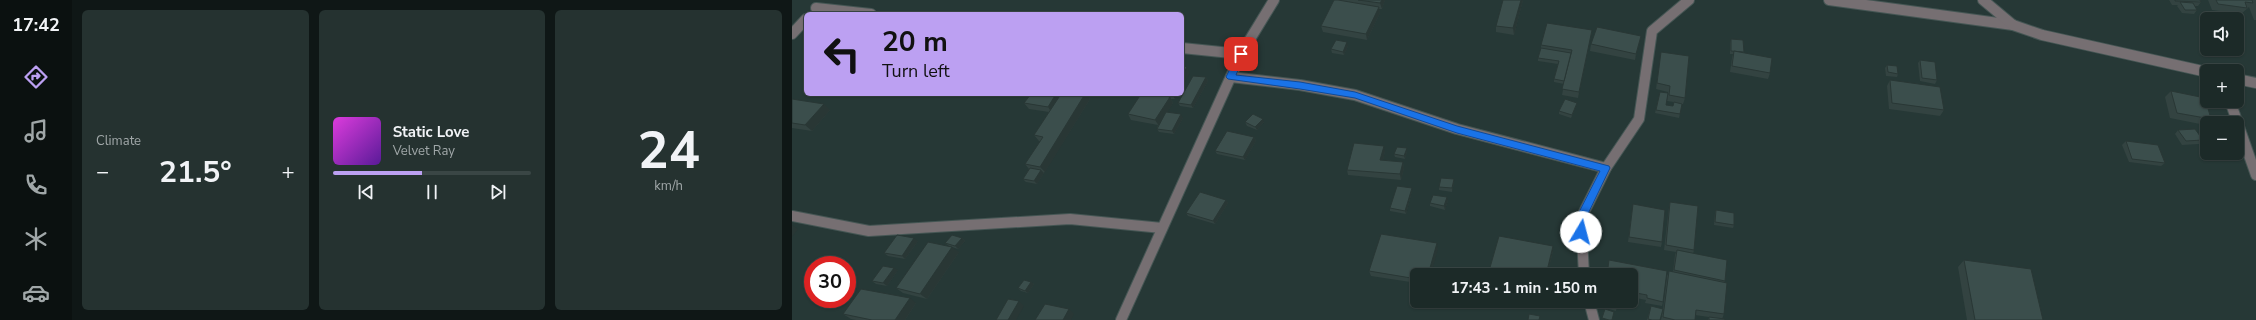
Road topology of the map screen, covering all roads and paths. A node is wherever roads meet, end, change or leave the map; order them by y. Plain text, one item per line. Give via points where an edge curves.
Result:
1 (823, 0) edge
2 (1274, 0) edge
3 (1689, 0) edge
4 (1829, 0) edge
5 (1983, 0) edge
6 (813, 11) edge
7 (832, 12) edge
8 (804, 21) edge
9 (2013, 25) junction
10 (792, 34) edge
11 (1184, 48) edge
12 (1241, 54) junction
13 (2200, 70) edge
14 (1231, 77) junction
15 (2244, 80) edge
16 (2256, 83) edge
17 (2232, 108) edge
18 (1606, 168) junction
19 (2256, 175) edge
20 (792, 216) edge
21 (1162, 228) junction
22 (1583, 268) edge
23 (1591, 308) edge
24 (1121, 320) edge
25 (1594, 320) edge

1 - 6 street
2 - 12 street
3 - 18 street via 1652,31 1640,119
4 - 9 street
5 - 9 street
6 - 7 street
8 - 10 street
9 - 13 street via 2068,42
11 - 12 street
12 - 14 street
14 - 18 street via 1355,95 1457,129
14 - 21 street
15 - 16 street
17 - 19 street
18 - 22 street via 1581,218
20 - 21 street via 869,231 1070,219
21 - 24 street
23 - 25 street

